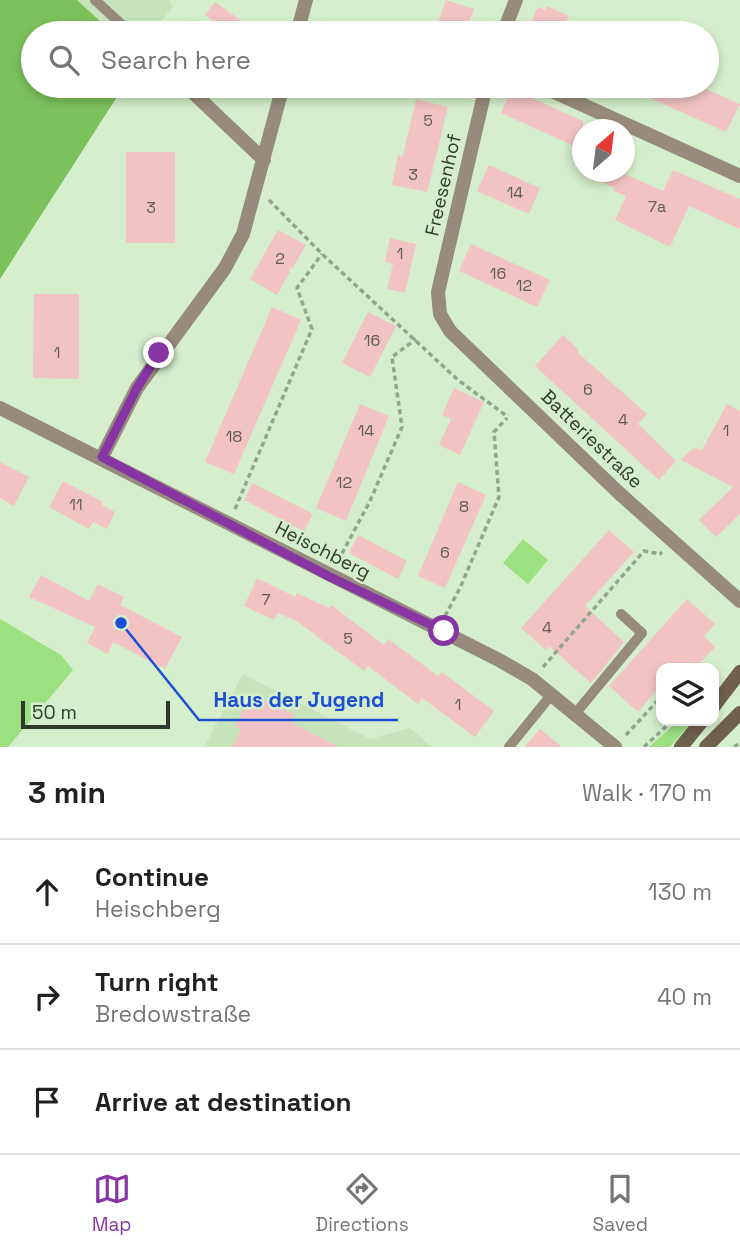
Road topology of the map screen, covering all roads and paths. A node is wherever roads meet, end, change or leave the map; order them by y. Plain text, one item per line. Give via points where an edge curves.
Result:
1 (95, 0) edge
2 (306, 0) edge
3 (516, 0) edge
4 (118, 21) edge
5 (300, 21) edge
6 (508, 21) edge
7 (199, 98) edge
8 (281, 98) edge
9 (483, 98) edge
10 (568, 98) edge
11 (264, 160) junction
12 (740, 176) edge
13 (255, 192) junction
14 (322, 254) junction
15 (438, 292) joint
16 (416, 339) junction
17 (0, 408) edge
18 (102, 457) junction
19 (229, 523) junction
20 (660, 554) dead end
21 (330, 577) junction
22 (740, 601) edge
23 (449, 606) dead end
24 (621, 614) dead end
25 (555, 653) dead end
26 (740, 672) edge
27 (552, 694) junction
28 (719, 699) edge
29 (656, 702) edge
30 (740, 713) edge
31 (575, 714) junction
32 (667, 726) edge
33 (698, 726) edge
34 (619, 743) edge
35 (740, 743) edge
36 (509, 747) edge
37 (644, 747) edge
38 (681, 747) edge
39 (706, 747) edge
40 (734, 747) edge

1 - 4 lane
2 - 5 street
3 - 6 street
7 - 11 street
8 - 11 street
9 - 15 street, Freesenhof
10 - 12 street
11 - 13 street
13 - 14 path via 270,201
13 - 18 street via 243,234 225,268 159,353
14 - 16 path
14 - 19 path via 297,288 312,328
15 - 22 street, Batteriestraße via 440,314 450,331
16 - 21 path via 391,357 402,427
16 - 23 path via 506,419 494,432 499,497
17 - 18 street, Heischberg
18 - 19 street, Heischberg
19 - 21 street, Heischberg
20 - 25 path via 644,551
21 - 27 street, Heischberg via 444,631
24 - 31 lane via 642,633
26 - 28 street
27 - 31 street, Heischberg
27 - 36 lane
29 - 34 path
30 - 39 street
31 - 34 street, Heischberg
32 - 37 path
33 - 38 street
35 - 40 path

